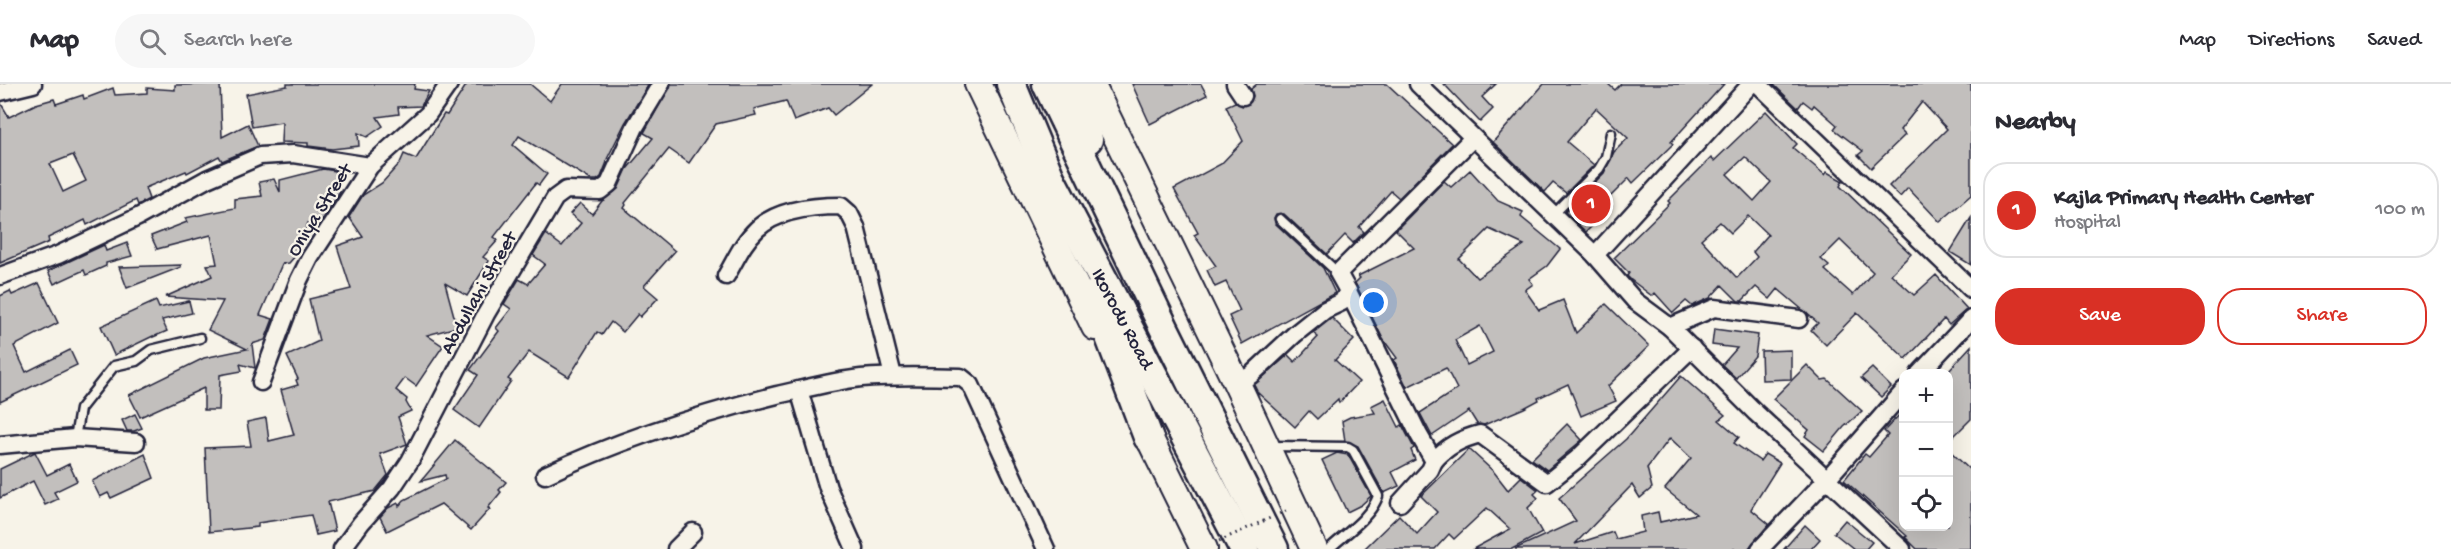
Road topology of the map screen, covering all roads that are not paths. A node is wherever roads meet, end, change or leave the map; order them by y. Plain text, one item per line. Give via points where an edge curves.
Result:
1 (33, 84) edge
2 (449, 84) edge
3 (661, 84) edge
4 (978, 84) edge
5 (1011, 84) edge
6 (1047, 84) edge
7 (1072, 84) edge
8 (1091, 84) edge
9 (1418, 84) edge
10 (1751, 84) edge
11 (1758, 84) edge
12 (0, 92) edge
13 (1611, 133) dead end
14 (1473, 138) junction
15 (370, 166) junction
16 (1050, 178) junction
17 (1553, 215) junction
18 (1110, 216) junction
19 (1280, 219) dead end
20 (1594, 255) junction
21 (1338, 273) junction
22 (0, 276) edge
23 (726, 276) dead end
24 (1971, 289) edge
25 (1348, 291) junction
26 (1799, 319) dead end
27 (1971, 319) edge
28 (1670, 327) junction
29 (200, 338) dead end
30 (1692, 348) junction
31 (1924, 369) edge
32 (893, 376) junction
33 (261, 382) dead end
34 (1238, 384) junction
35 (799, 390) junction
36 (1899, 397) edge
37 (1148, 437) junction
38 (75, 438) junction
39 (136, 442) dead end
40 (0, 445) edge
41 (1267, 446) junction
42 (1434, 461) junction
43 (545, 475) dead end
44 (1826, 480) junction
45 (1400, 503) dead end
46 (693, 532) dead end
47 (1222, 546) edge
48 (342, 549) edge
49 (676, 549) edge
50 (855, 549) edge
51 (1046, 549) edge
52 (1274, 549) edge
53 (1314, 549) edge
54 (1329, 549) edge
55 (1760, 549) edge
56 (1902, 549) edge

1 - 12 street
2 - 15 street, Oniya Street via 428,114
3 - 48 street, Abdullahi Street via 635,127 609,184 600,190 566,190 555,198 486,314 410,461
4 - 37 main road, Ikorodu Road
5 - 16 highway, Ikorodu Road
6 - 18 highway, Ikorodu Road
7 - 18 highway
8 - 34 main road
9 - 14 street
10 - 20 street
11 - 24 street
13 - 17 lane via 1606,158 1599,169
14 - 17 street
14 - 21 street
15 - 22 street via 293,154 260,156 58,255
15 - 33 street, Oniya Street via 310,258
16 - 37 highway
16 - 47 highway, Ikorodu Road
17 - 20 street
18 - 52 highway, Ikorodu Road
19 - 21 lane
20 - 28 street via 1635,301
21 - 25 street
23 - 32 street via 758,227 798,209 841,206 856,227
25 - 34 street via 1342,302 1325,310
25 - 42 street
26 - 28 street via 1714,308
27 - 31 street
28 - 30 street
29 - 38 lane via 151,350 136,361 114,366 80,410
30 - 42 street via 1547,483 1480,434 1459,440
30 - 44 street
32 - 35 street via 859,378
32 - 51 street via 961,377 967,381
34 - 41 main road
35 - 43 street via 672,425 588,454
35 - 50 street via 828,488
36 - 44 street
37 - 47 main road, Ikorodu Road
38 - 39 street
38 - 40 street
41 - 53 main road
41 - 54 lane via 1353,450 1378,496 1376,504
42 - 45 street
44 - 55 street
44 - 56 street
46 - 49 street

